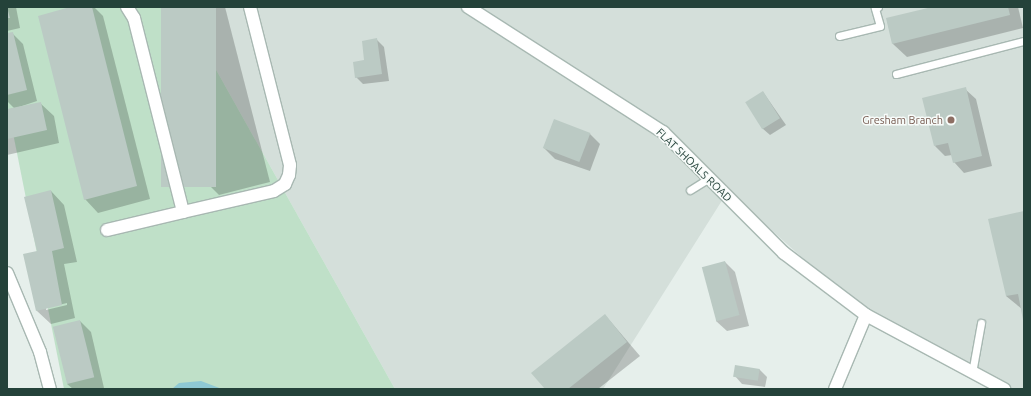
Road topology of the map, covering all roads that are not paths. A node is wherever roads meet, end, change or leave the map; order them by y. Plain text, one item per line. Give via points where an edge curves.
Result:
1 (127, 7) edge
2 (250, 7) edge
3 (468, 7) edge
4 (878, 7) edge
5 (839, 36) dead end
6 (1024, 41) edge
7 (896, 74) dead end
8 (709, 178) junction
9 (690, 190) dead end
10 (183, 212) junction
11 (107, 230) dead end
12 (7, 273) edge
13 (866, 315) junction
14 (981, 323) dead end
15 (972, 373) junction
16 (50, 389) edge
17 (835, 389) edge
18 (1004, 389) edge

1 - 10 street via 134,18
2 - 10 street via 290,165 290,175 285,184 274,191
3 - 8 street, FLAT SHOALS ROAD via 663,132
4 - 5 lane via 875,8 880,26
6 - 7 lane
8 - 9 lane
8 - 13 street, FLAT SHOALS ROAD via 784,253
10 - 11 street
12 - 16 street via 40,352
13 - 15 street, FLAT SHOALS ROAD
13 - 17 street
14 - 15 lane
15 - 18 street, FLAT SHOALS ROAD

